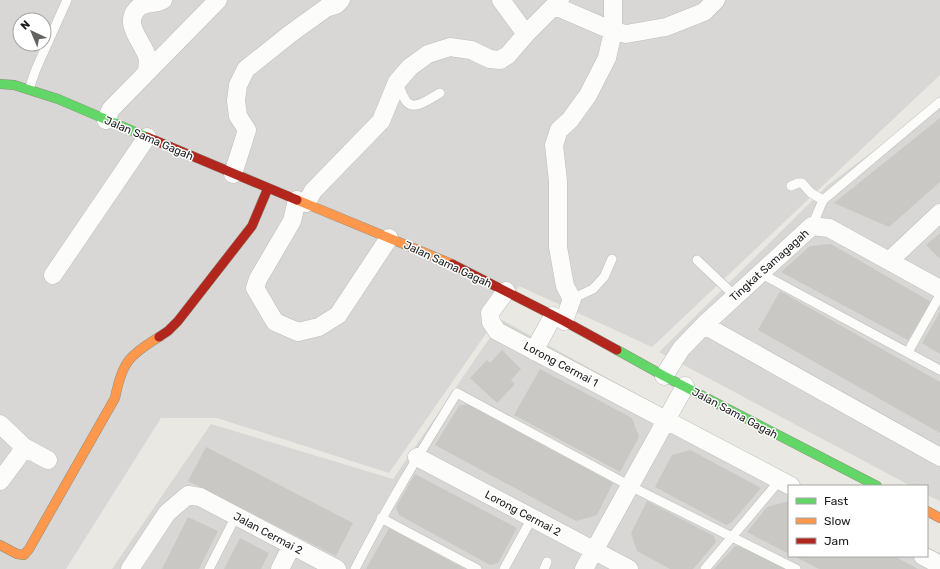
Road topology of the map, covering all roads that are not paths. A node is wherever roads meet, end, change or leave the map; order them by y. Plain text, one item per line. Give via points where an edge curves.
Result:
1 (67, 0) edge
2 (163, 0) edge
3 (218, 0) edge
4 (341, 0) edge
5 (501, 0) edge
6 (613, 0) edge
7 (716, 0) edge
8 (557, 3) edge
9 (613, 31) junction
10 (526, 34) junction
11 (147, 72) junction
12 (397, 82) junction
13 (0, 84) edge
14 (29, 89) junction
15 (440, 93) dead end
16 (940, 102) edge
17 (106, 120) junction
18 (147, 137) junction
19 (233, 174) junction
20 (791, 186) dead end
21 (268, 188) junction
22 (823, 200) junction
23 (301, 202) junction
24 (940, 213) edge
25 (812, 226) junction
26 (389, 238) junction
27 (612, 260) dead end
28 (698, 260) dead end
29 (889, 261) junction
30 (760, 273) junction
31 (53, 275) dead end
32 (940, 289) edge
33 (506, 291) junction
34 (940, 294) edge
35 (735, 296) junction
36 (572, 299) junction
37 (559, 318) junction
38 (704, 325) junction
39 (534, 351) junction
40 (908, 352) junction
41 (940, 370) edge
42 (664, 376) junction
43 (685, 386) junction
44 (666, 420) junction
45 (0, 424) edge
46 (24, 447) junction
47 (417, 457) junction
48 (940, 457) edge
49 (48, 460) dead end
50 (0, 482) edge
51 (785, 483) edge
52 (875, 485) edge
53 (630, 486) junction
54 (928, 512) edge
55 (236, 516) junction
56 (381, 518) junction
57 (532, 518) junction
58 (940, 518) edge
59 (732, 537) junction
60 (0, 545) edge
61 (292, 545) junction
62 (594, 551) junction
63 (925, 557) edge
64 (940, 565) edge
65 (130, 569) edge
66 (209, 569) edge
67 (280, 569) edge
68 (337, 569) edge
69 (355, 569) edge
70 (477, 569) edge
71 (504, 569) edge
72 (584, 569) edge
73 (629, 569) edge
74 (705, 569) edge
75 (796, 569) edge

1 - 14 lane
2 - 11 street via 138,8 133,15 132,26 148,58
3 - 11 street
4 - 19 street via 314,16 246,69 238,85 236,101 238,116 247,130
5 - 10 street
6 - 9 street
7 - 9 street via 704,12 666,27 626,34
8 - 9 street
8 - 10 street
9 - 36 street via 607,58 588,95 570,120 559,130 554,145 558,181 558,247 565,286
10 - 12 street via 508,55 500,60 490,59 471,50 450,48 428,54 410,67
11 - 17 street via 111,109
12 - 15 lane via 406,102 410,105 416,105
12 - 23 street via 381,121
13 - 14 street, Jalan Sama Gagah
14 - 17 street, Jalan Sama Gagah
16 - 22 lane
17 - 18 street, Jalan Sama Gagah
18 - 19 street, Jalan Sama Gagah
18 - 31 street
19 - 21 street, Jalan Sama Gagah
20 - 22 lane via 802,183 811,193
21 - 23 street, Jalan Sama Gagah
21 - 60 street via 252,226 178,321 130,358 119,378 115,398 29,549 24,555
22 - 25 lane
23 - 26 street, Jalan Sama Gagah
23 - 26 street via 255,288 275,322 298,332 319,327 338,315
24 - 29 street
25 - 29 street, Tingkat Samagagah via 829,228
25 - 30 street, Tingkat Samagagah
26 - 33 street, Jalan Sama Gagah via 444,260
27 - 36 lane via 604,277 593,290
28 - 35 lane
29 - 32 street, Tingkat Samagagah
30 - 35 street, Tingkat Samagagah
30 - 40 lane
33 - 37 street, Jalan Sama Gagah
33 - 39 street, Lorong Cermai 1 via 490,312 491,322 497,331
34 - 40 lane
35 - 38 street, Tingkat Samagagah
36 - 37 street
37 - 39 street
37 - 42 street, Jalan Sama Gagah
38 - 42 street, Tingkat Samagagah via 681,349
38 - 48 street
39 - 44 street, Lorong Cermai 1
40 - 41 lane
42 - 43 street, Jalan Sama Gagah
43 - 44 street
43 - 52 street, Jalan Sama Gagah
44 - 51 street, Lorong Cermai 1
44 - 53 street
45 - 46 street
46 - 49 street
46 - 50 street
47 - 53 lane via 457,393
47 - 56 lane
47 - 57 street, Lorong Cermai 2
51 - 59 lane
53 - 59 lane
53 - 62 street
54 - 58 street
55 - 61 street, Jalan Cermai 2
55 - 65 street, Jalan Cermai 2 via 200,497 188,495 167,513
55 - 66 lane
56 - 69 lane
56 - 70 lane
57 - 62 street, Lorong Cermai 2
57 - 71 lane
59 - 74 lane
59 - 75 lane
61 - 67 street
61 - 68 street, Jalan Cermai 2
62 - 72 street
62 - 73 street, Lorong Cermai 2
63 - 64 street

